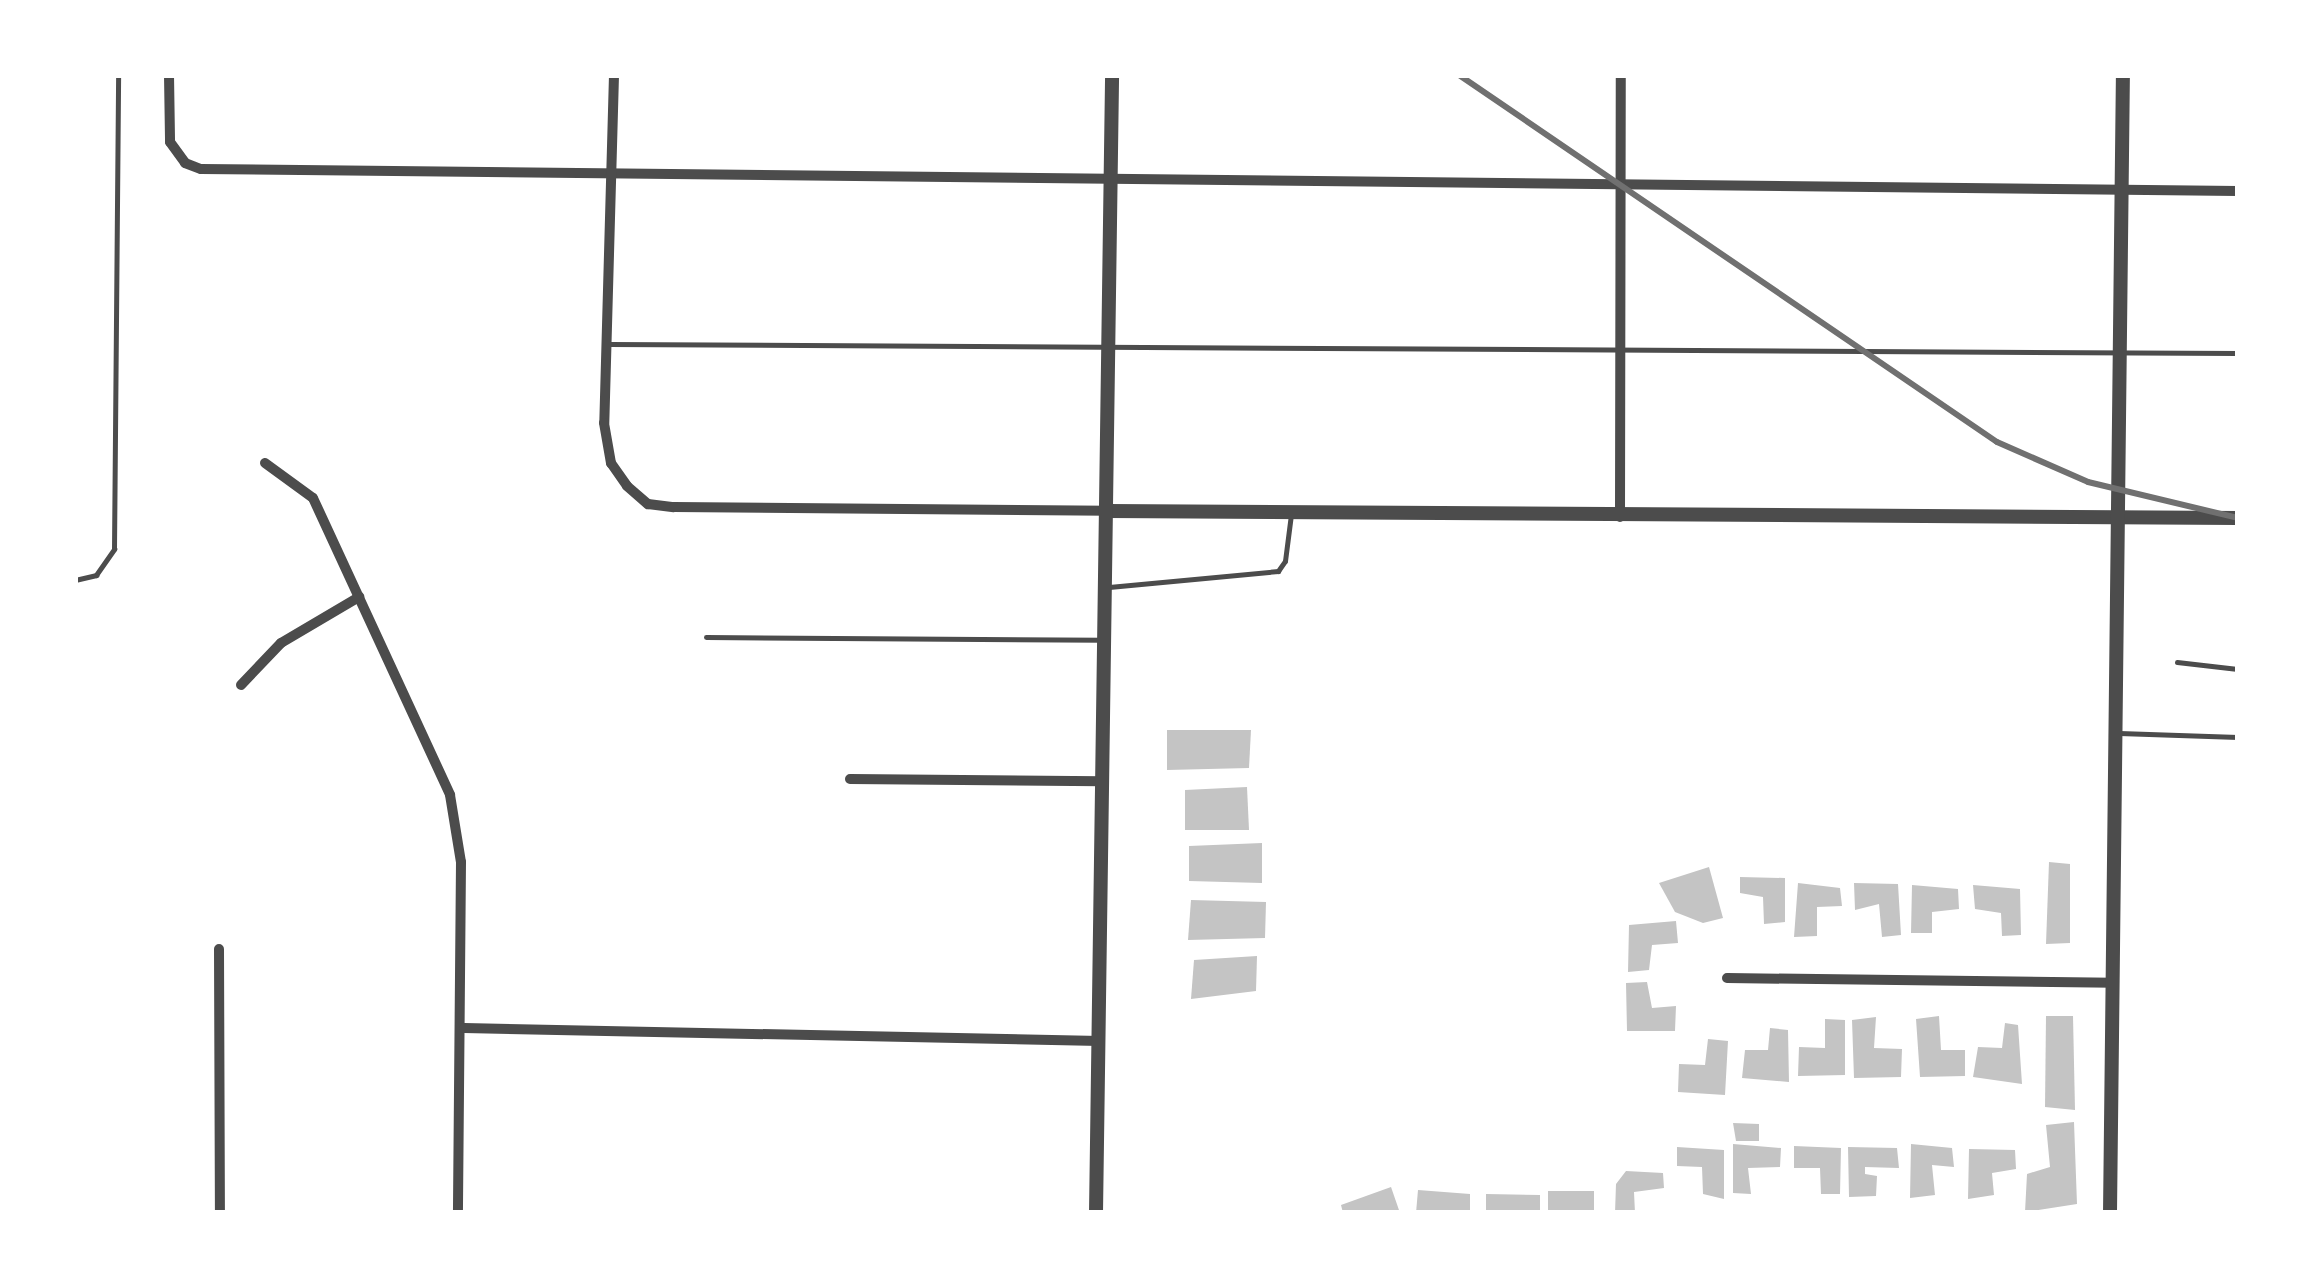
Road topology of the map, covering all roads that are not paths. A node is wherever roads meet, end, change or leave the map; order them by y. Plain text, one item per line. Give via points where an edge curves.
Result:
1 (118, 75) edge
2 (168, 75) edge
3 (614, 75) edge
4 (1112, 75) edge
5 (1621, 75) edge
6 (2123, 75) edge
7 (615, 175) junction
8 (1110, 179) junction
9 (1619, 182) junction
10 (2122, 190) junction
11 (2238, 191) edge
12 (609, 344) junction
13 (1618, 345) junction
14 (1109, 346) junction
15 (2123, 351) junction
16 (2238, 354) edge
17 (266, 463) dead end
18 (1108, 511) junction
19 (1291, 513) junction
20 (2122, 516) junction
21 (1620, 517) junction
22 (2238, 518) edge
23 (75, 580) edge
24 (1106, 588) junction
25 (359, 598) junction
26 (706, 638) dead end
27 (1105, 640) junction
28 (2177, 662) dead end
29 (2238, 668) edge
30 (241, 685) dead end
31 (2116, 733) junction
32 (2238, 737) edge
33 (850, 778) dead end
34 (1102, 781) junction
35 (219, 949) dead end
36 (1727, 978) dead end
37 (2113, 983) junction
38 (464, 1028) junction
39 (1100, 1042) junction
40 (220, 1213) edge
41 (458, 1213) edge
42 (1096, 1213) edge
43 (2110, 1213) edge

1 - 23 lane via 114,549 96,575
2 - 7 street via 170,142 185,163 201,169
3 - 7 street
4 - 8 street
5 - 9 street
6 - 10 street
7 - 8 street
7 - 12 street
8 - 9 street
8 - 14 street
9 - 10 street
9 - 13 street
10 - 11 street
10 - 15 street
12 - 14 lane
12 - 18 street via 607,444 626,486 648,504
13 - 14 lane
13 - 15 lane
13 - 21 street
14 - 18 street
15 - 16 lane
15 - 20 street
17 - 25 street via 313,498
18 - 19 street
18 - 24 street
19 - 21 street
19 - 24 lane via 1278,571
20 - 21 street
20 - 22 street
20 - 31 street
24 - 27 street
25 - 30 street via 281,644
25 - 38 street via 450,795 461,862
26 - 27 lane
27 - 34 street
28 - 29 lane
31 - 32 lane
31 - 37 street
33 - 34 street
34 - 39 street
35 - 40 street
36 - 37 street
37 - 43 street
38 - 39 street
38 - 41 street
39 - 42 street

